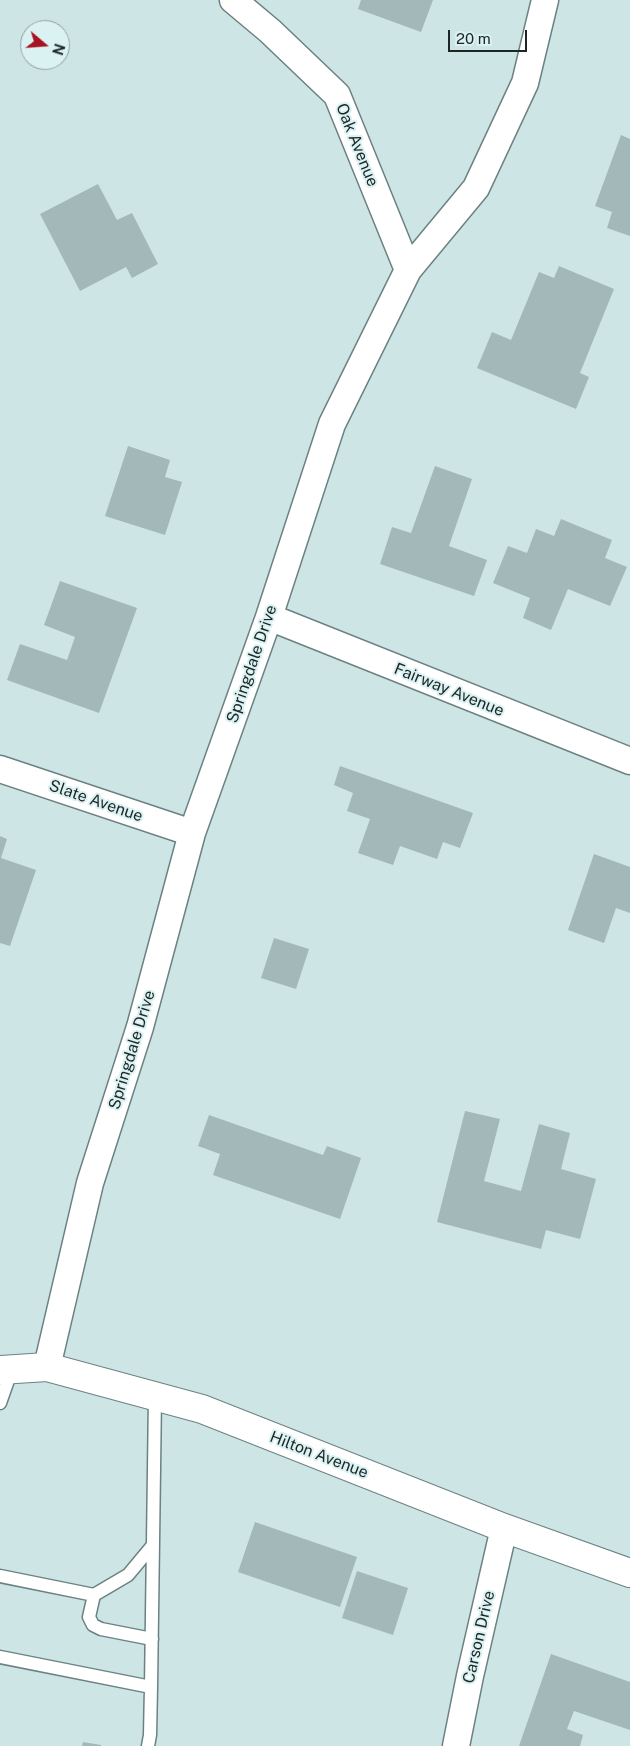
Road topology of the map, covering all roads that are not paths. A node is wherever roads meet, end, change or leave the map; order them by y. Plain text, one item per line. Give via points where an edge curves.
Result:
1 (233, 0) edge
2 (545, 0) edge
3 (408, 270) junction
4 (269, 617) junction
5 (630, 761) edge
6 (0, 769) edge
7 (192, 834) junction
8 (47, 1367) junction
9 (6, 1370) edge
10 (155, 1396) junction
11 (0, 1403) edge
12 (504, 1528) junction
13 (153, 1545) junction
14 (630, 1573) edge
15 (0, 1576) edge
16 (94, 1595) junction
17 (152, 1639) junction
18 (0, 1657) edge
19 (151, 1687) junction
20 (148, 1746) edge
21 (456, 1746) edge

1 - 3 street, Oak Avenue via 337,96
2 - 3 street, Springdale Drive via 525,83 476,188
3 - 4 street, Springdale Drive via 332,424
4 - 5 street, Fairway Avenue
4 - 7 street, Springdale Drive
6 - 7 street, Slate Avenue
7 - 8 street, Springdale Drive via 140,1027 90,1183
8 - 9 street, Hilton Avenue
8 - 10 street, Hilton Avenue
9 - 11 lane
10 - 12 street, Hilton Avenue via 202,1409
10 - 13 lane
12 - 14 street, Hilton Avenue
12 - 21 street, Carson Drive
13 - 16 lane via 128,1575
13 - 17 lane
15 - 16 lane
16 - 17 lane via 89,1618 93,1625
17 - 19 lane
18 - 19 lane
19 - 20 lane

